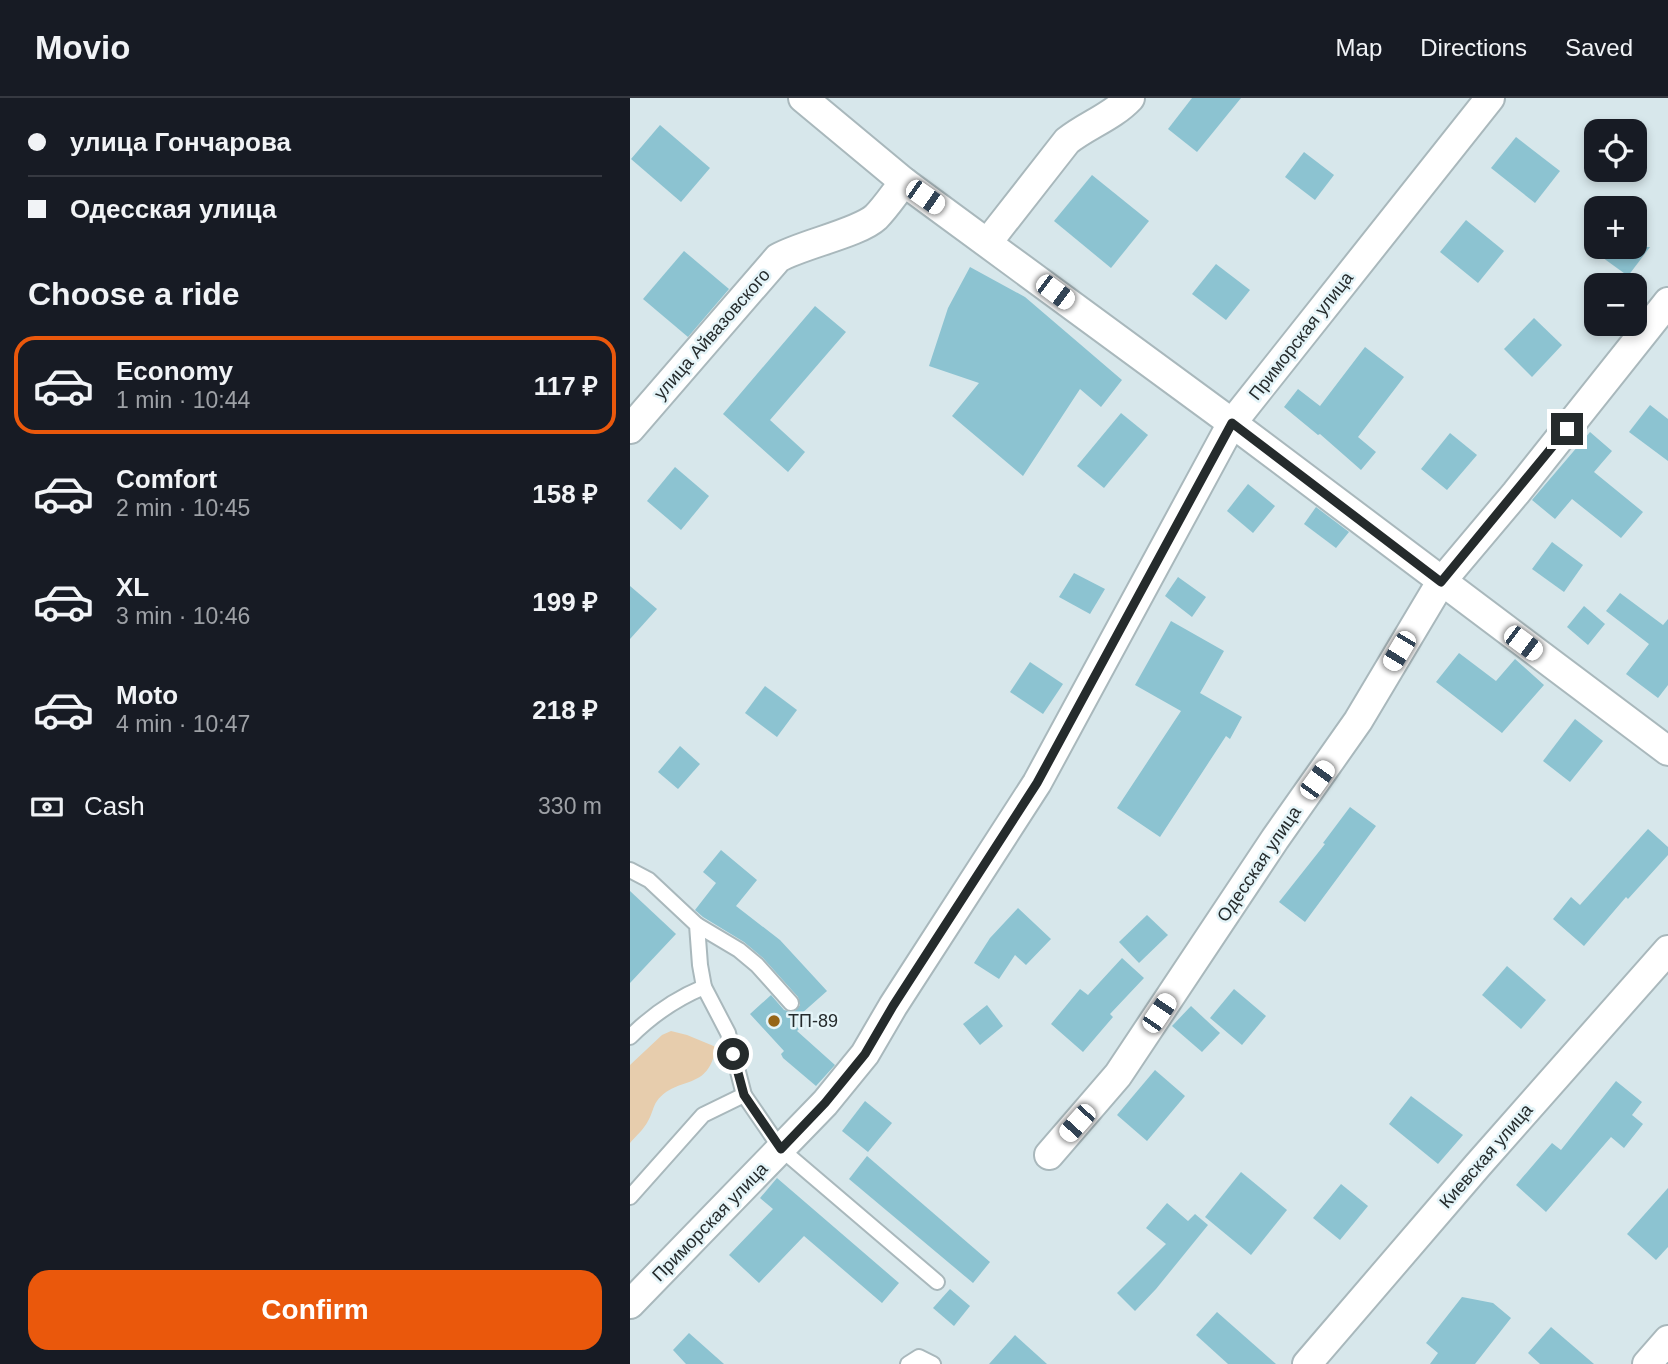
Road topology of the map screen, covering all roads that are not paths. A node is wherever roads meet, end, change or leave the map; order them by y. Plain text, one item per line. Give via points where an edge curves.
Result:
1 (803, 98) edge
2 (1130, 98) edge
3 (1490, 98) edge
4 (904, 182) junction
5 (988, 242) junction
6 (1668, 302) edge
7 (1232, 423) junction
8 (630, 429) edge
9 (1441, 582) junction
10 (1668, 751) edge
11 (630, 870) edge
12 (697, 925) junction
13 (1668, 950) edge
14 (704, 987) junction
15 (791, 1003) dead end
16 (630, 1037) edge
17 (744, 1095) junction
18 (781, 1149) junction
19 (1049, 1155) dead end
20 (630, 1197) edge
21 (937, 1282) dead end
22 (630, 1304) edge
23 (1668, 1340) edge
24 (908, 1364) edge
25 (933, 1364) edge
26 (1307, 1364) edge
27 (1647, 1364) edge

1 - 4 street
2 - 5 street via 1110,116 1067,141
3 - 7 street, Приморская улица
4 - 5 street
4 - 8 street, улица Айвазовского via 874,219 778,258
5 - 7 street
6 - 9 street, Одесская улица
7 - 9 street
7 - 18 street, Приморская улица via 1037,783 865,1054
9 - 10 street
9 - 19 street, Одесская улица via 1358,721 1118,1075
11 - 12 lane via 649,880
12 - 14 lane
12 - 15 lane via 739,950
13 - 26 street, Киевская улица
14 - 16 lane via 649,1017
14 - 17 lane via 728,1033
17 - 18 lane
17 - 20 lane via 703,1115
18 - 21 lane
18 - 22 street, Приморская улица
23 - 27 street
24 - 25 lane via 919,1357

